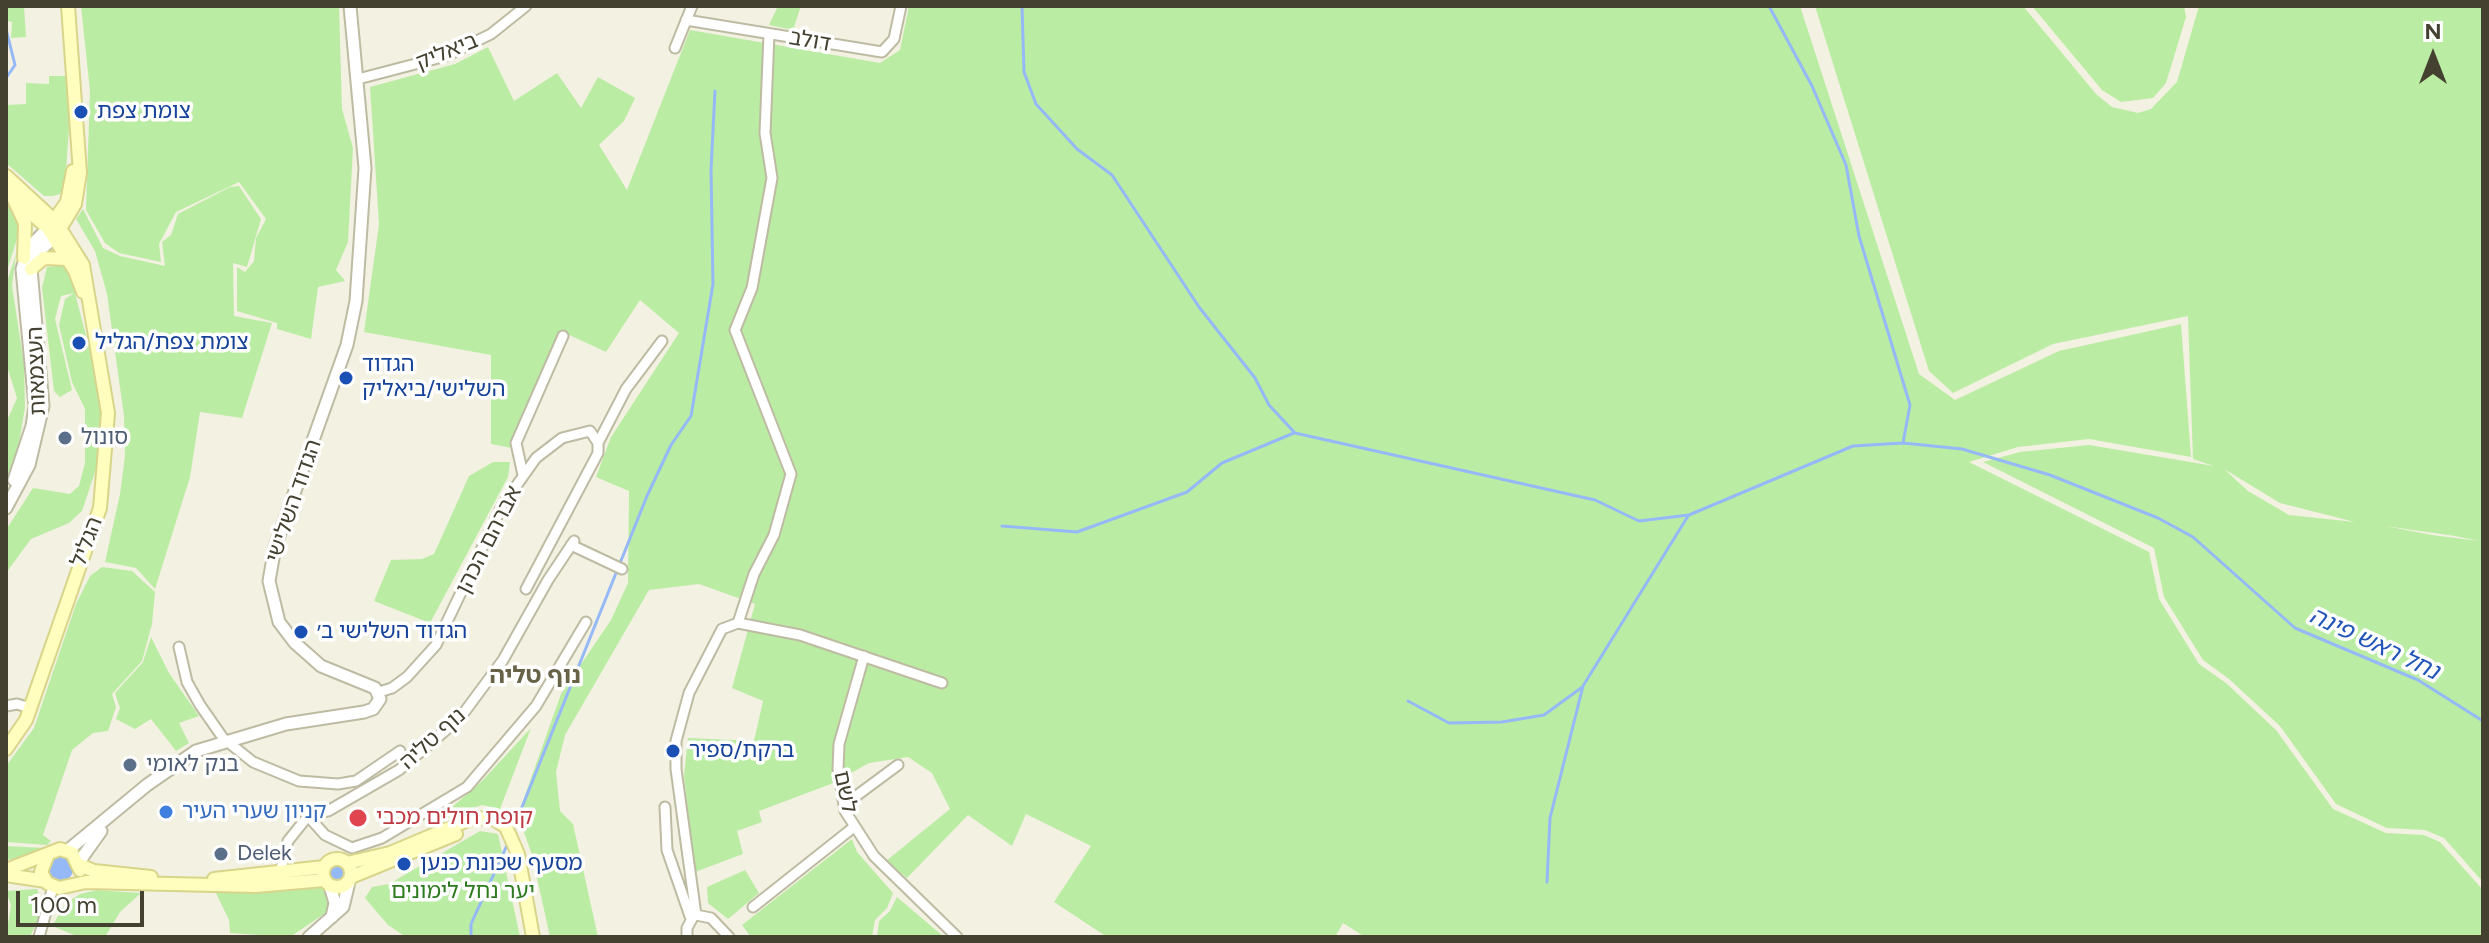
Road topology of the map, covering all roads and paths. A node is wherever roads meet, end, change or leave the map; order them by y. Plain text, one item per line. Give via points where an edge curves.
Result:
1 (68, 6) edge
2 (350, 6) edge
3 (526, 6) edge
4 (692, 6) edge
5 (901, 6) edge
6 (686, 20) junction
7 (769, 34) junction
8 (675, 48) dead end
9 (358, 79) junction
10 (79, 157) junction
11 (6, 176) edge
12 (69, 193) junction
13 (9, 194) edge
14 (35, 200) junction
15 (56, 229) junction
16 (67, 259) junction
17 (27, 263) junction
18 (94, 323) junction
19 (563, 336) dead end
20 (662, 341) dead end
21 (598, 443) junction
22 (523, 475) junction
23 (6, 499) edge
24 (6, 508) edge
25 (622, 569) dead end
26 (526, 589) dead end
27 (586, 622) dead end
28 (738, 623) junction
29 (179, 647) dead end
30 (864, 656) junction
31 (942, 683) dead end
32 (379, 692) junction
33 (6, 706) edge
34 (30, 708) junction
35 (225, 740) junction
36 (6, 749) edge
37 (400, 751) dead end
38 (898, 765) dead end
39 (844, 805) junction
40 (665, 807) dead end
41 (116, 811) junction
42 (308, 816) junction
43 (506, 827) junction
44 (854, 827) junction
45 (288, 841) junction
46 (67, 851) junction
47 (48, 854) junction
48 (347, 863) junction
49 (79, 864) junction
50 (300, 871) junction
51 (6, 872) edge
52 (280, 873) junction
53 (326, 878) junction
54 (350, 880) junction
55 (49, 884) junction
56 (71, 886) junction
57 (753, 907) dead end
58 (694, 917) junction
59 (332, 918) junction
60 (39, 937) edge
61 (309, 937) edge
62 (533, 937) edge
63 (687, 937) edge
64 (729, 937) edge
65 (957, 937) edge

1 - 10 main road
2 - 9 street, הגדוד השלישי
3 - 9 street, ביאליק via 491,34 446,56
4 - 6 street
5 - 7 street, דולב via 894,39 882,52
6 - 7 street, דולב
6 - 8 street
7 - 28 street via 765,133 772,178 752,288 735,330 791,474 774,535
9 - 32 street, הגדוד השלישי via 365,199 352,325 275,547 269,581 279,622 308,657
10 - 12 main road
10 - 15 main road via 79,190
11 - 14 main road
12 - 14 main road via 51,202
12 - 15 main road
13 - 15 main road
13 - 17 main road via 25,223
14 - 15 main road
15 - 16 main road, הגליל
15 - 17 street
15 - 18 main road, הגליל via 83,265
16 - 17 main road
16 - 18 main road, הגליל
17 - 23 street, העצמאות via 21,280 35,406
17 - 24 street, העצמאות via 43,406 29,465
18 - 34 main road, הגליל via 108,413 100,508
19 - 22 street via 516,443
20 - 21 street via 632,379
21 - 22 street, אברהם הכהן via 590,431 562,438
21 - 26 street via 589,474
22 - 32 street, אברהם הכהן via 502,506 436,645 407,677
25 - 42 street, נוף טליה via 573,543 503,660 460,718 399,770 328,811
27 - 42 street via 536,706 467,787 382,838 352,848 325,835
28 - 30 street via 800,635
28 - 58 street via 715,638 677,728 676,769
29 - 35 street via 187,682
30 - 31 street
30 - 39 street, לשם via 839,744
32 - 35 street via 378,705 364,712
33 - 34 street
34 - 36 main road, הגליל
35 - 37 street via 253,762 318,784 356,781
35 - 41 street via 170,767
38 - 39 street
39 - 44 street, לשם
40 - 58 street via 667,850
41 - 46 street
41 - 49 street
42 - 45 street, נוף טליה
43 - 48 main road via 494,819 473,818 390,853
43 - 54 main road via 472,826
43 - 62 main road via 518,854
44 - 57 street
44 - 65 street, לשם via 897,882
45 - 50 street via 292,862
45 - 52 street, נוף טליה
46 - 47 main road
46 - 49 main road
47 - 51 main road
47 - 55 main road via 41,866
48 - 53 main road via 335,859
48 - 54 main road
49 - 52 main road via 94,871 210,879
49 - 56 main road via 79,876
50 - 52 main road
50 - 53 main road
51 - 55 main road
53 - 54 main road via 339,888
53 - 56 main road via 256,886
53 - 59 street via 335,903
54 - 59 street via 343,907
55 - 56 main road
55 - 60 street
58 - 63 street
58 - 64 street via 711,918
59 - 61 street

